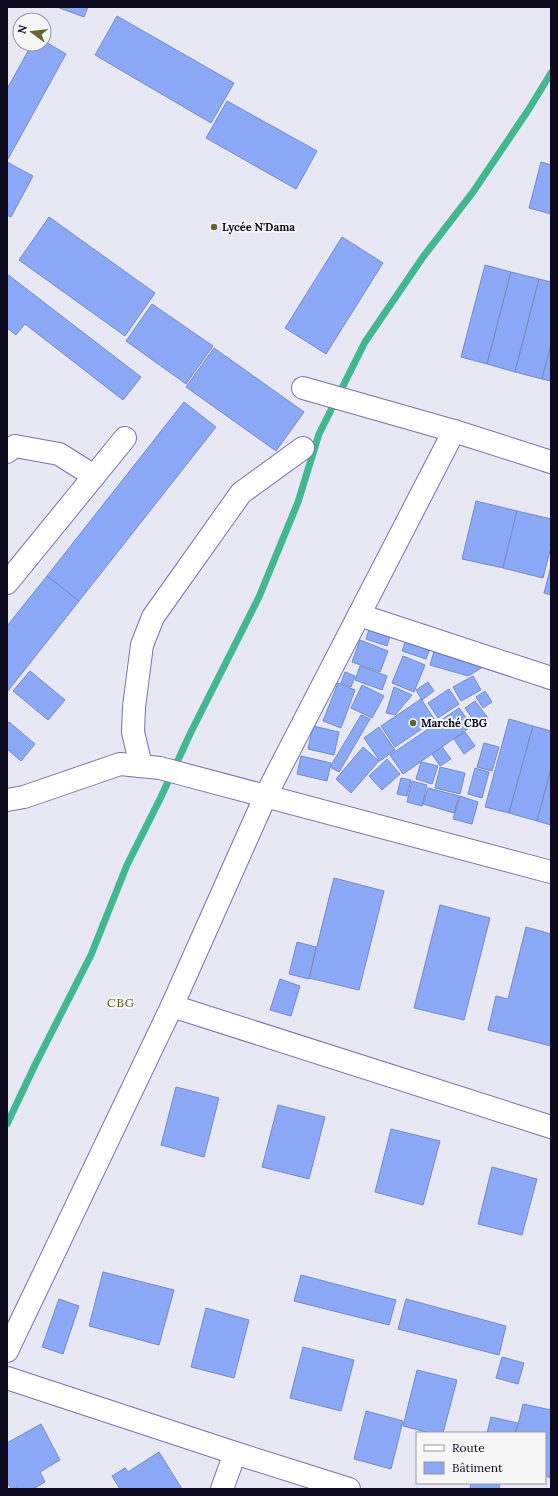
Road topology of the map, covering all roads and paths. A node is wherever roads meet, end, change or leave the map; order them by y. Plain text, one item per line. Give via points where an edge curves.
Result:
1 (303, 388) dead end
2 (444, 428) junction
3 (125, 438) dead end
4 (303, 448) dead end
5 (7, 452) edge
6 (551, 462) edge
7 (94, 476) junction
8 (7, 583) edge
9 (359, 615) junction
10 (551, 678) edge
11 (150, 767) junction
12 (256, 793) junction
13 (7, 800) edge
14 (551, 872) edge
15 (172, 1006) junction
16 (551, 1127) edge
17 (7, 1351) edge
18 (7, 1378) edge
19 (235, 1453) junction
20 (222, 1489) edge
21 (350, 1489) edge

1 - 2 street
2 - 6 street
2 - 9 street
3 - 7 street
4 - 11 street via 241,493 153,617 142,645 133,732
5 - 7 street via 15,446 59,454
7 - 8 street
9 - 10 street
9 - 12 street
11 - 12 street
11 - 13 street via 120,764 24,797
12 - 14 street
12 - 15 street
15 - 16 street
15 - 17 street
18 - 19 street
19 - 20 street
19 - 21 street

